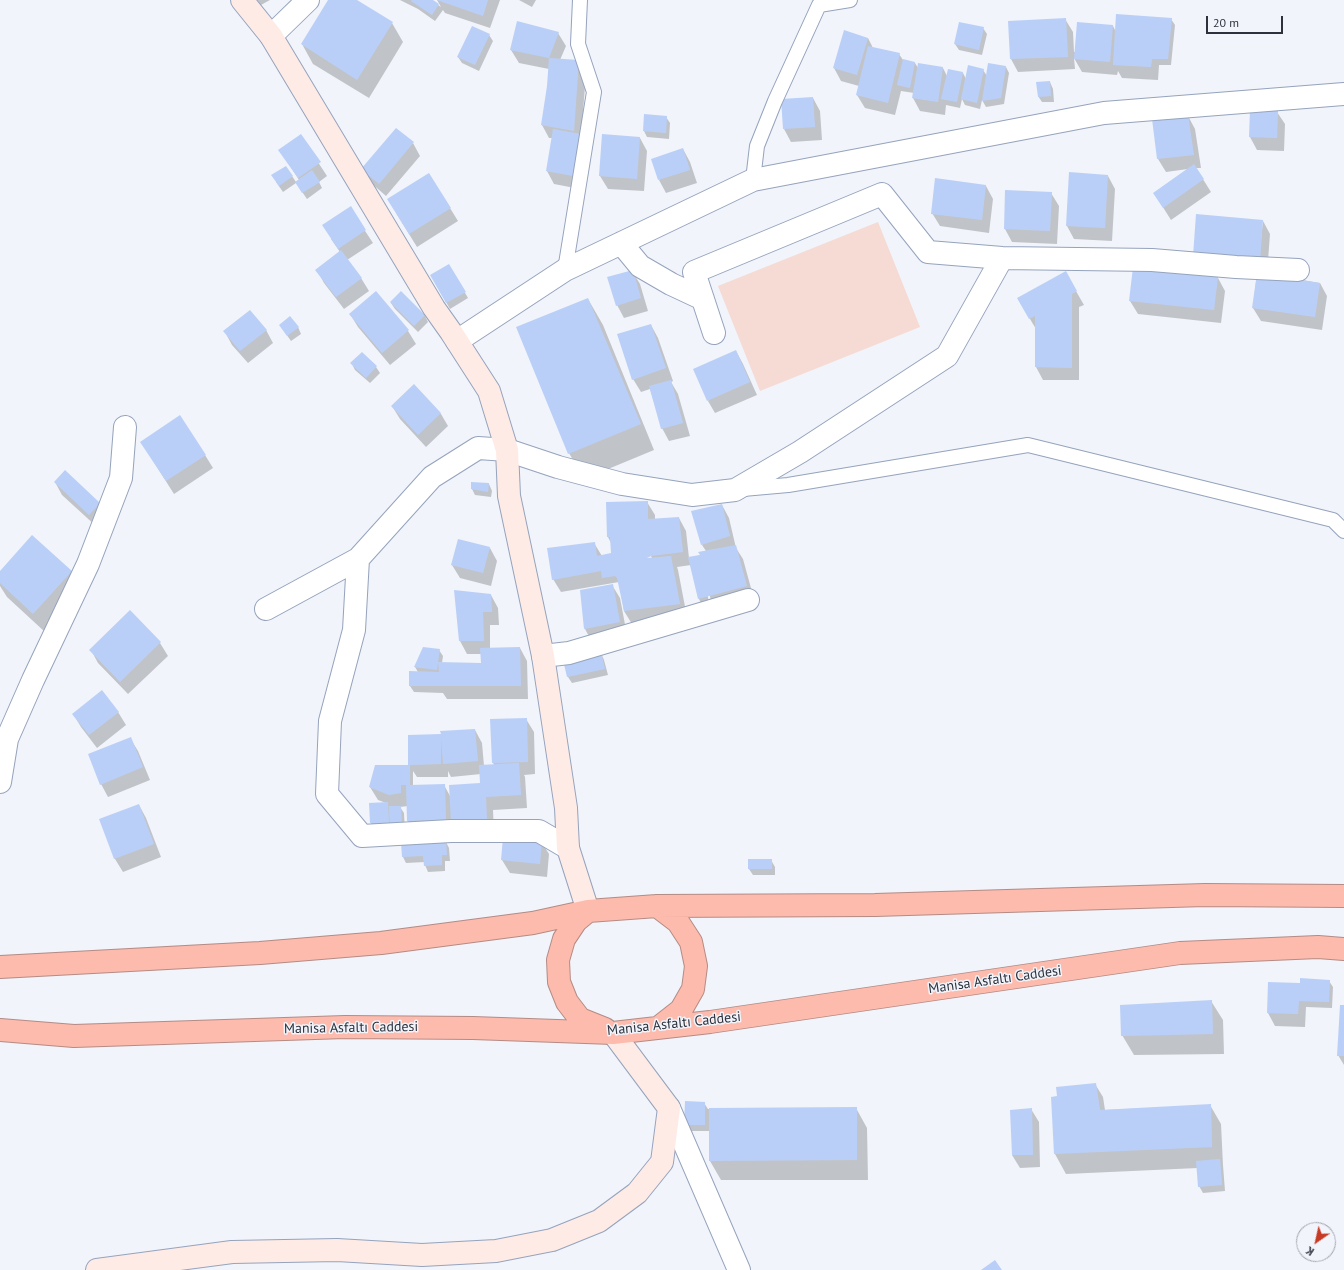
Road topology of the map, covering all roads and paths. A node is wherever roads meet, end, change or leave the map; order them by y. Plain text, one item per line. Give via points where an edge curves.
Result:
1 (242, 0) edge
2 (308, 0) edge
3 (580, 0) edge
4 (850, 0) edge
5 (271, 36) junction
6 (1344, 94) edge
7 (753, 180) junction
8 (621, 243) junction
9 (1002, 258) junction
10 (565, 270) junction
11 (1298, 270) dead end
12 (703, 299) junction
13 (714, 333) dead end
14 (454, 336) junction
15 (125, 427) dead end
16 (507, 450) junction
17 (735, 490) junction
18 (1344, 531) edge
19 (358, 559) junction
20 (748, 600) dead end
21 (266, 609) dead end
22 (543, 656) junction
23 (0, 782) edge
24 (568, 848) junction
25 (1344, 896) edge
26 (658, 906) junction
27 (588, 911) junction
28 (1344, 949) edge
29 (0, 967) edge
30 (658, 1028) junction
31 (0, 1030) edge
32 (613, 1033) junction
33 (669, 1108) junction
34 (97, 1270) edge
35 (739, 1270) edge

1 - 5 street
2 - 5 street
3 - 10 lane via 578,44 594,92
4 - 7 lane via 818,5 757,146
5 - 14 street via 434,308
6 - 7 street via 1104,113
7 - 8 street
8 - 10 street
8 - 12 street via 640,266
9 - 11 street via 1152,260
9 - 12 street via 928,252 882,194 694,272
9 - 17 street via 947,356 800,452
10 - 14 street
12 - 13 street
14 - 16 street via 489,391
15 - 23 street via 121,478 88,564 7,739
16 - 17 street via 622,484 692,494
16 - 19 street via 478,448 432,477
16 - 22 street via 509,496
17 - 18 lane via 788,485 1028,445 1333,520
19 - 21 street
19 - 24 street via 354,630 330,721 327,794 362,836 451,831 538,832
20 - 22 street via 569,653
22 - 24 street via 566,808
24 - 27 street
25 - 26 highway via 1205,895 875,904
26 - 27 highway
26 - 30 highway via 678,922 691,942 696,966 693,989 681,1010
27 - 29 highway via 534,923 381,943 260,953
27 - 32 highway via 576,921 564,939 558,960 559,982 567,1002 580,1019
28 - 30 highway, Manisa Asfaltı Caddesi via 1318,947 1180,953
30 - 32 highway, Manisa Asfaltı Caddesi
31 - 32 highway, Manisa Asfaltı Caddesi via 74,1036 346,1027
32 - 33 street
33 - 34 street via 662,1162 637,1193 599,1221 552,1240 496,1251 422,1255 337,1250 232,1252
33 - 35 street

